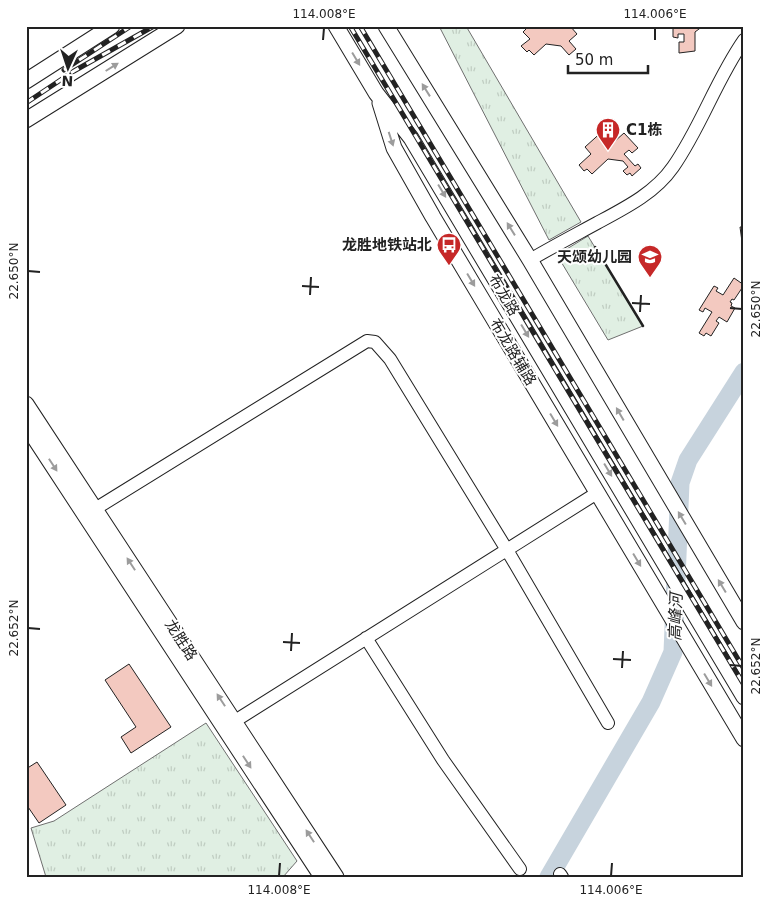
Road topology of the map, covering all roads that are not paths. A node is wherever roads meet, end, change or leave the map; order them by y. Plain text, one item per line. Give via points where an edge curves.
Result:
1 (112, 26) edge
2 (177, 26) edge
3 (336, 26) edge
4 (386, 26) edge
5 (744, 40) edge
6 (26, 81) edge
7 (376, 92) junction
8 (26, 120) edge
9 (530, 260) junction
10 (26, 404) edge
11 (26, 424) edge
12 (597, 493) junction
13 (95, 509) junction
14 (507, 550) junction
15 (744, 622) edge
16 (366, 638) junction
17 (744, 697) edge
18 (608, 723) dead end
19 (230, 724) junction
20 (744, 739) edge
21 (520, 869) dead end
22 (322, 877) edge
23 (336, 877) edge

1 - 6 main road
8 -> 2 main road
3 -> 7 main road, 布龙路
9 -> 4 main road
5 - 9 street via 694,134 661,182 632,204
7 -> 12 main road, 布龙路辅路 via 394,148
7 -> 17 main road, 布龙路 via 410,138
15 -> 9 main road
10 - 13 main road, 龙胜路
11 -> 19 main road, 龙胜路
12 - 14 street
12 -> 20 main road, 布龙路辅路
13 - 14 street via 367,341 375,342 390,359
19 -> 13 main road, 龙胜路
14 - 16 street
14 - 18 street
16 - 19 street
16 - 21 street via 443,760
19 -> 22 main road, 龙胜路
23 -> 19 main road, 龙胜路

